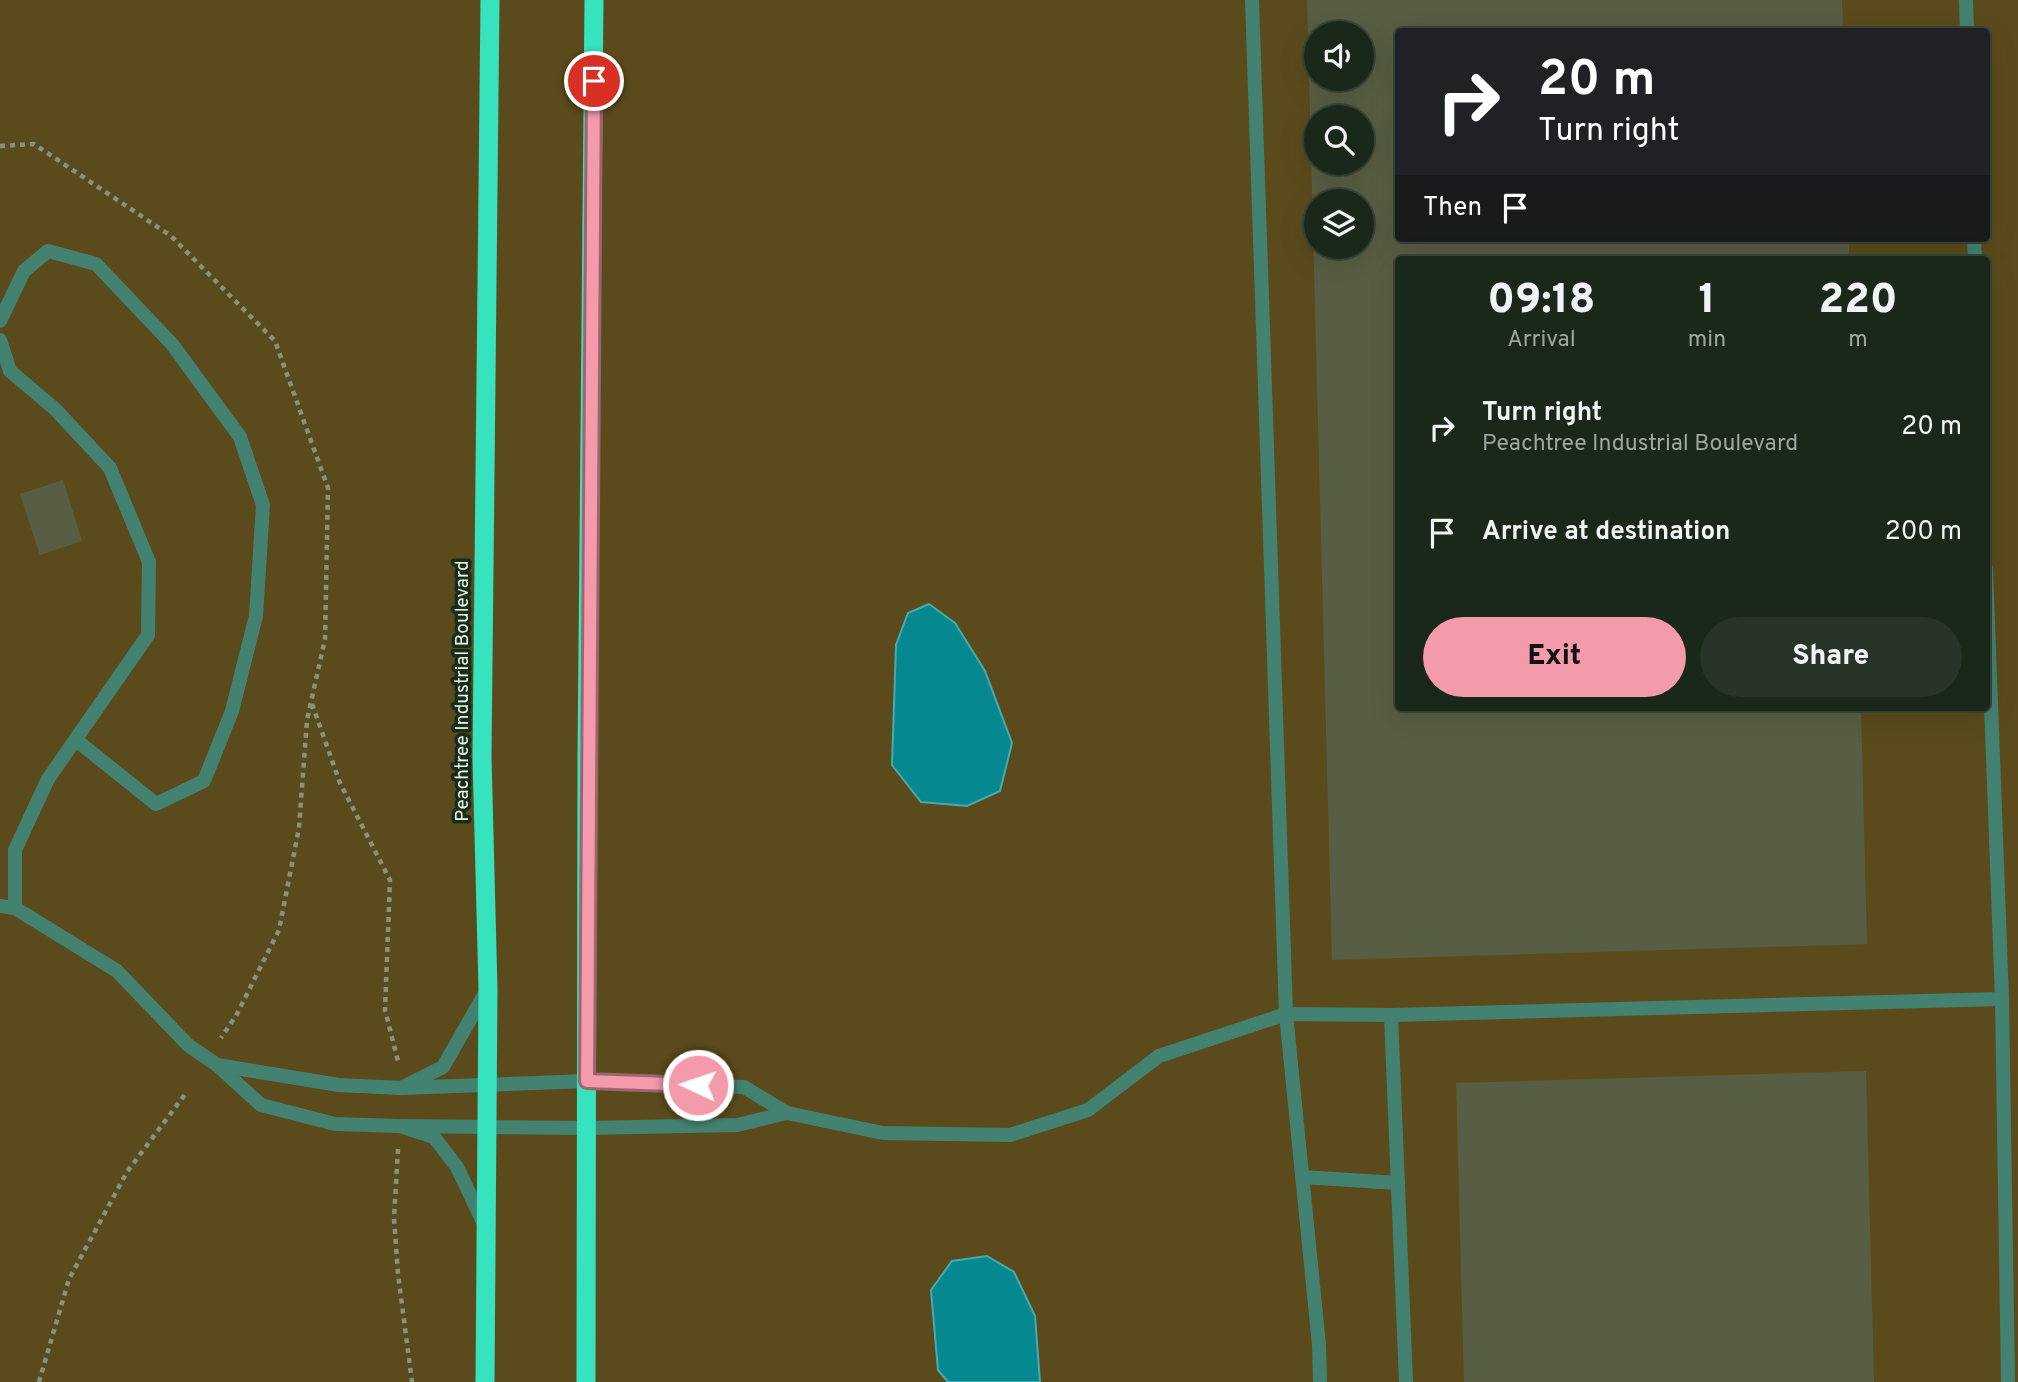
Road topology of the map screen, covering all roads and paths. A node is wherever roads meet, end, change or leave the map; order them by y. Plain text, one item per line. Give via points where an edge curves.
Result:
1 (489, 0) edge
2 (594, 0) edge
3 (1252, 0) edge
4 (1966, 0) edge
5 (1967, 28) edge
6 (0, 321) edge
7 (0, 340) edge
8 (1990, 676) edge
9 (311, 703) dead end
10 (76, 740) junction
11 (0, 906) edge
12 (15, 908) junction
13 (488, 989) junction
14 (2002, 999) junction
15 (1286, 1014) junction
16 (1391, 1015) junction
17 (217, 1065) junction
18 (400, 1080) junction
19 (587, 1081) junction
20 (487, 1084) junction
21 (186, 1093) dead end
22 (787, 1113) junction
23 (400, 1125) junction
24 (487, 1128) junction
25 (587, 1128) junction
26 (398, 1145) dead end
27 (1302, 1177) junction
28 (1398, 1183) junction
29 (486, 1227) junction
30 (39, 1382) edge
31 (412, 1382) edge
32 (485, 1382) edge
33 (586, 1382) edge
34 (1320, 1382) edge
35 (1406, 1382) edge
36 (2008, 1382) edge

1 - 13 highway, Peachtree Industrial Boulevard via 482,757
2 - 19 highway
3 - 15 lane
4 - 5 lane
6 - 10 lane via 24,271 48,251 96,264 172,344 240,438 263,505 257,616 232,712 204,781 156,804
7 - 10 lane via 10,370 55,409 110,468 149,562 148,635
8 - 14 lane
9 - 18 path via 340,783 390,880 385,1010
10 - 12 lane via 48,779 15,850
11 - 12 lane
12 - 17 lane, bridge via 117,971 188,1045
13 - 18 lane via 443,1067
13 - 20 highway, Peachtree Industrial Boulevard
14 - 16 lane
14 - 36 lane
15 - 16 lane
15 - 22 lane via 1159,1056 1088,1110 1010,1135 883,1133
15 - 27 lane
16 - 28 lane
17 - 18 lane via 339,1085
17 - 23 lane via 261,1105 335,1124
18 - 20 lane
19 - 20 lane
19 - 22 lane via 744,1087
19 - 25 highway
20 - 24 highway, Peachtree Industrial Boulevard
21 - 30 path via 127,1172 69,1279
22 - 25 lane via 737,1125
23 - 24 lane
23 - 29 lane via 434,1137 457,1167
24 - 25 lane
24 - 29 highway, Peachtree Industrial Boulevard
25 - 33 highway
26 - 31 path via 394,1218
27 - 28 lane
27 - 34 lane
28 - 35 lane
29 - 32 highway, Peachtree Industrial Boulevard

